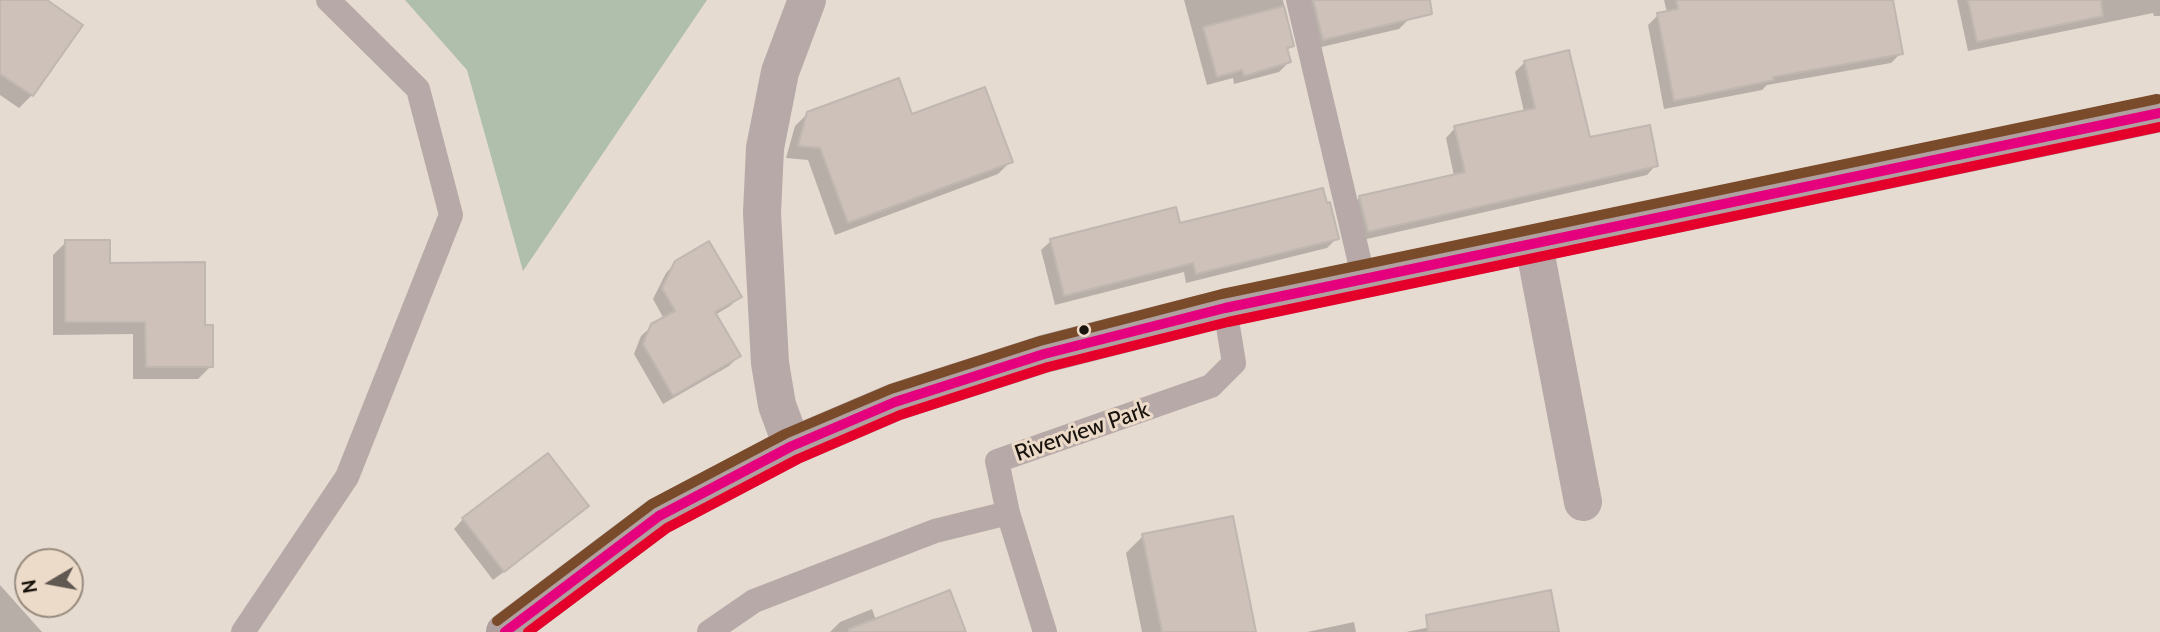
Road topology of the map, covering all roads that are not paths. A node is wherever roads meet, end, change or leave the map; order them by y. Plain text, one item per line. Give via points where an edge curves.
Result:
1 (328, 0) edge
2 (807, 0) edge
3 (1298, 0) edge
4 (2160, 113) edge
5 (1534, 244) junction
6 (1364, 280) junction
7 (1225, 308) junction
8 (792, 446) junction
9 (1583, 502) dead end
10 (1008, 513) junction
11 (243, 632) edge
12 (505, 632) edge
13 (709, 632) edge
14 (1045, 632) edge

1 - 11 lane via 418,89 451,215 347,477
2 - 8 street via 780,72 765,148 762,213 770,363 777,405
3 - 6 lane
4 - 5 main road
5 - 6 main road
5 - 9 street
6 - 7 main road
7 - 8 main road via 1031,358 895,402
7 - 10 lane, Riverview Park via 1234,363 1211,386 997,461
8 - 12 main road via 659,516
10 - 13 lane via 936,531 754,601
10 - 14 lane, Riverview Park

